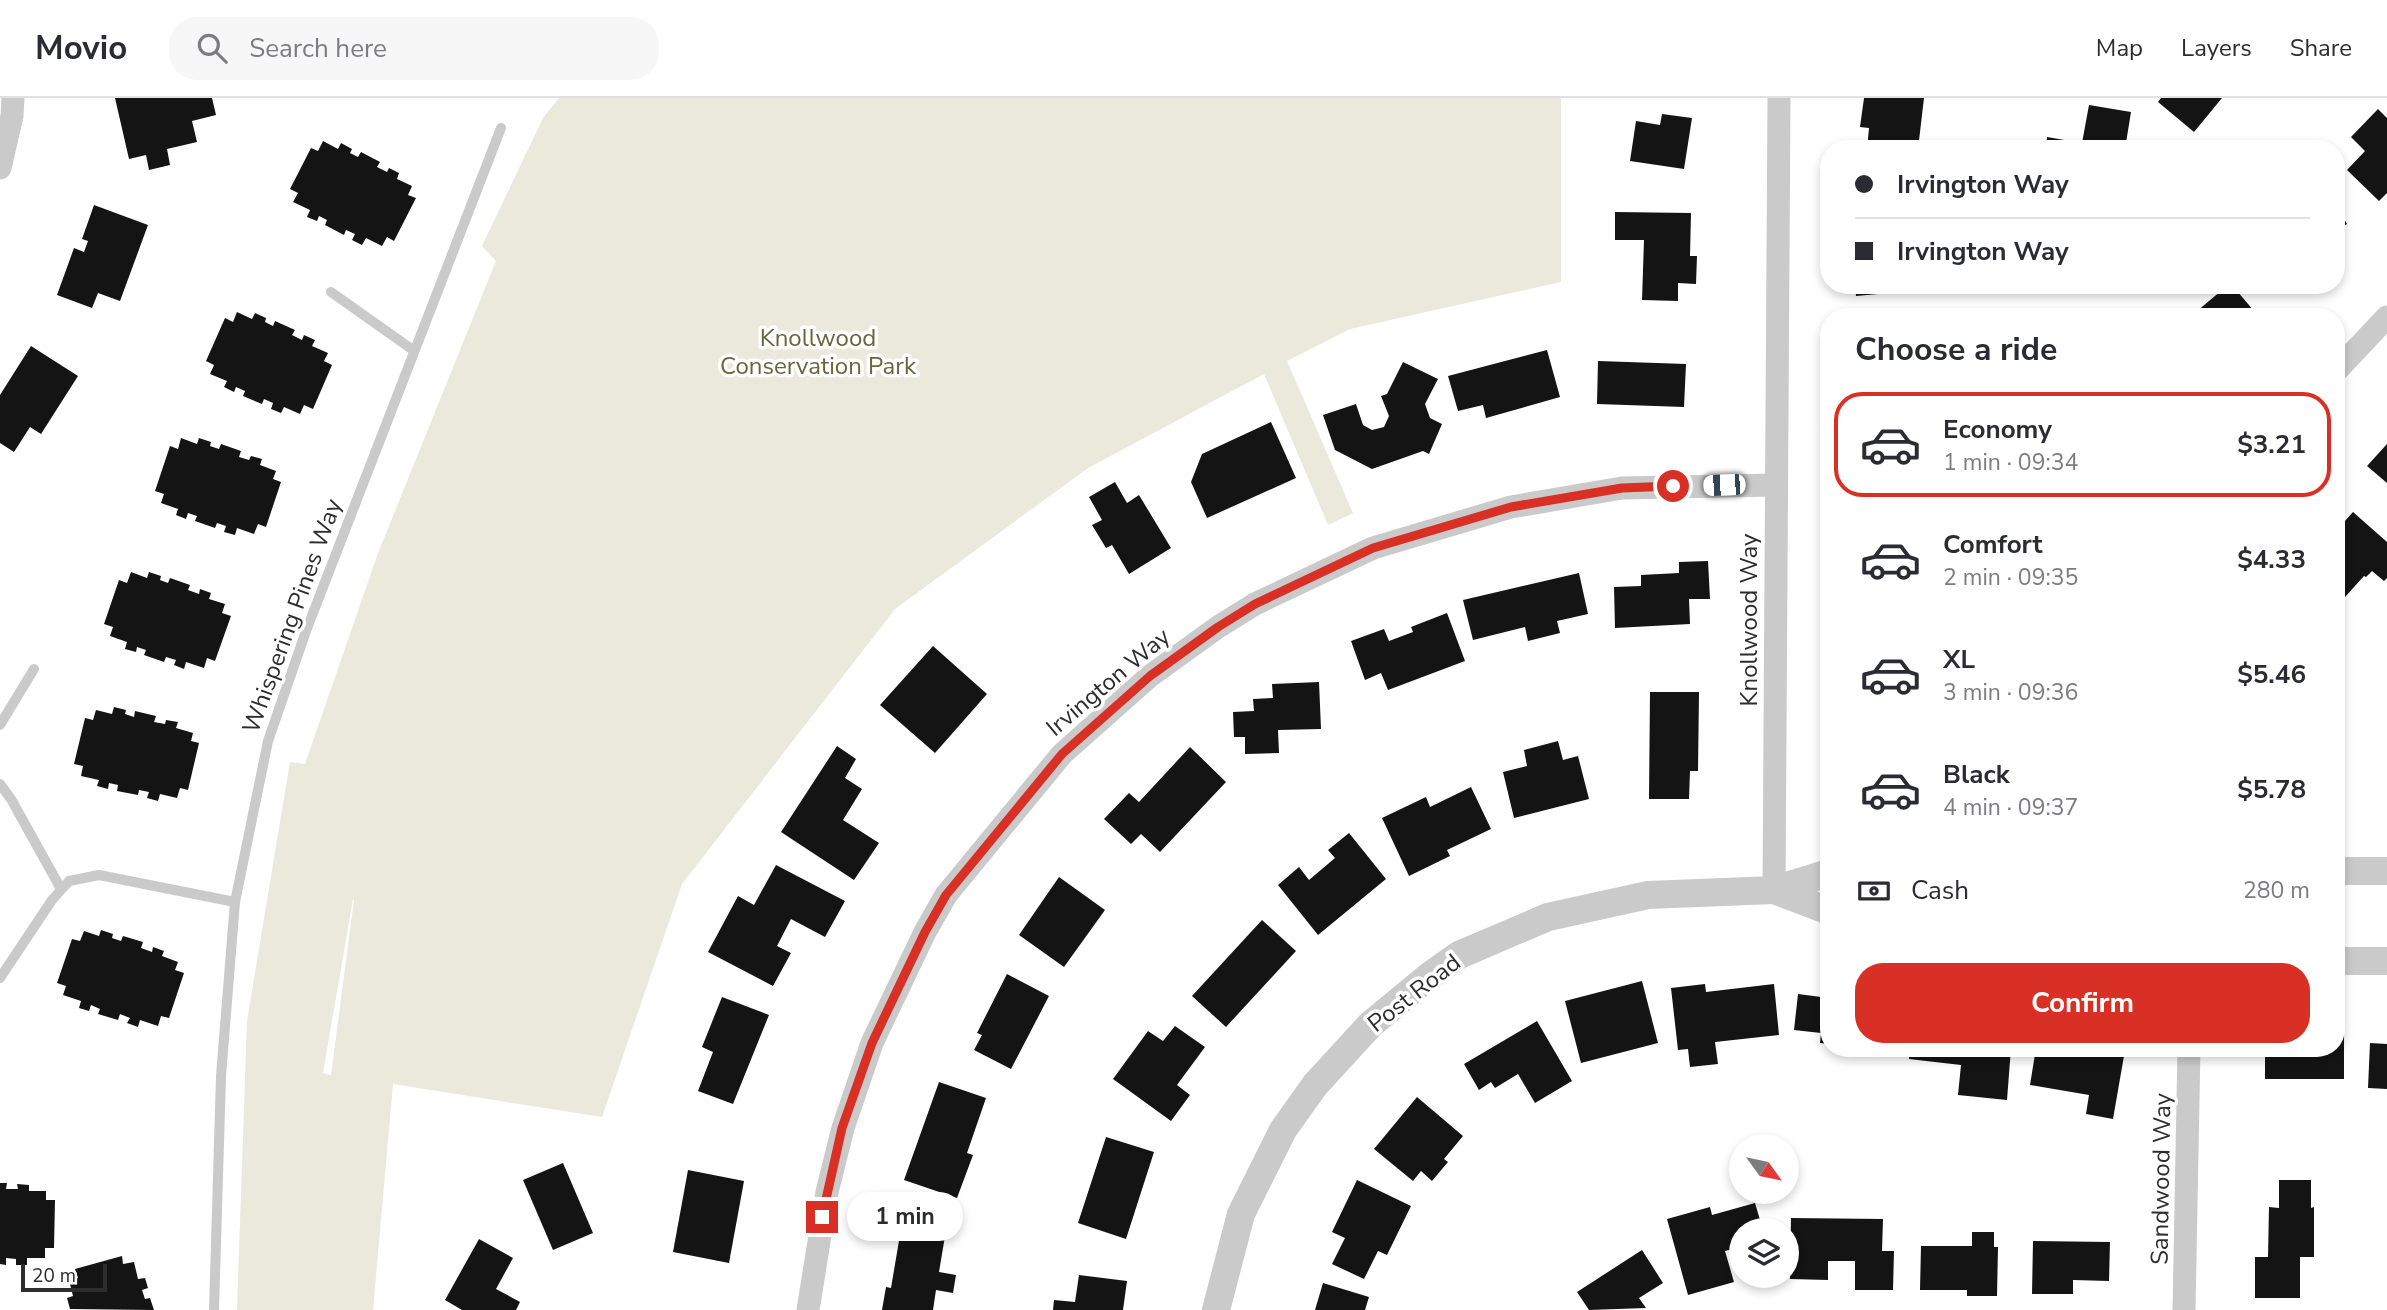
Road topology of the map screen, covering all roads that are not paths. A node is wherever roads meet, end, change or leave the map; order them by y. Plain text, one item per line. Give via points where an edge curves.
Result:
1 (13, 98) edge
2 (1779, 98) edge
3 (501, 128) dead end
4 (0, 168) edge
5 (331, 292) dead end
6 (2387, 317) edge
7 (413, 350) junction
8 (2345, 361) edge
9 (1776, 485) junction
10 (34, 669) dead end
11 (0, 725) edge
12 (0, 785) edge
13 (2345, 871) edge
14 (2387, 871) edge
15 (1820, 876) edge
16 (61, 889) junction
17 (1774, 890) junction
18 (235, 902) junction
19 (1820, 908) edge
20 (2345, 961) edge
21 (2387, 961) edge
22 (0, 978) edge
23 (2189, 1057) edge
24 (214, 1310) edge
25 (808, 1310) edge
26 (1216, 1310) edge
27 (2185, 1310) edge

1 - 4 street
2 - 9 street, Knollwood Way
3 - 7 lane, Whispering Pines Way
5 - 7 lane
6 - 8 street
7 - 18 lane, Whispering Pines Way via 268,741
9 - 17 street, Knollwood Way
9 - 25 street, Irvington Way via 1622,488 1511,507 1373,548 1255,604 1150,676 1062,754 946,895 925,932 872,1043 842,1128
10 - 11 lane
12 - 16 lane
13 - 14 street
15 - 17 street
16 - 18 lane via 69,881 99,875
16 - 22 lane
17 - 19 street
17 - 26 street, Post Road via 1648,895 1548,917 1459,955 1428,977 1370,1024 1314,1085 1283,1130 1241,1214
18 - 24 lane, Whispering Pines Way via 221,1076
20 - 21 street
23 - 27 street, Sandwood Way

